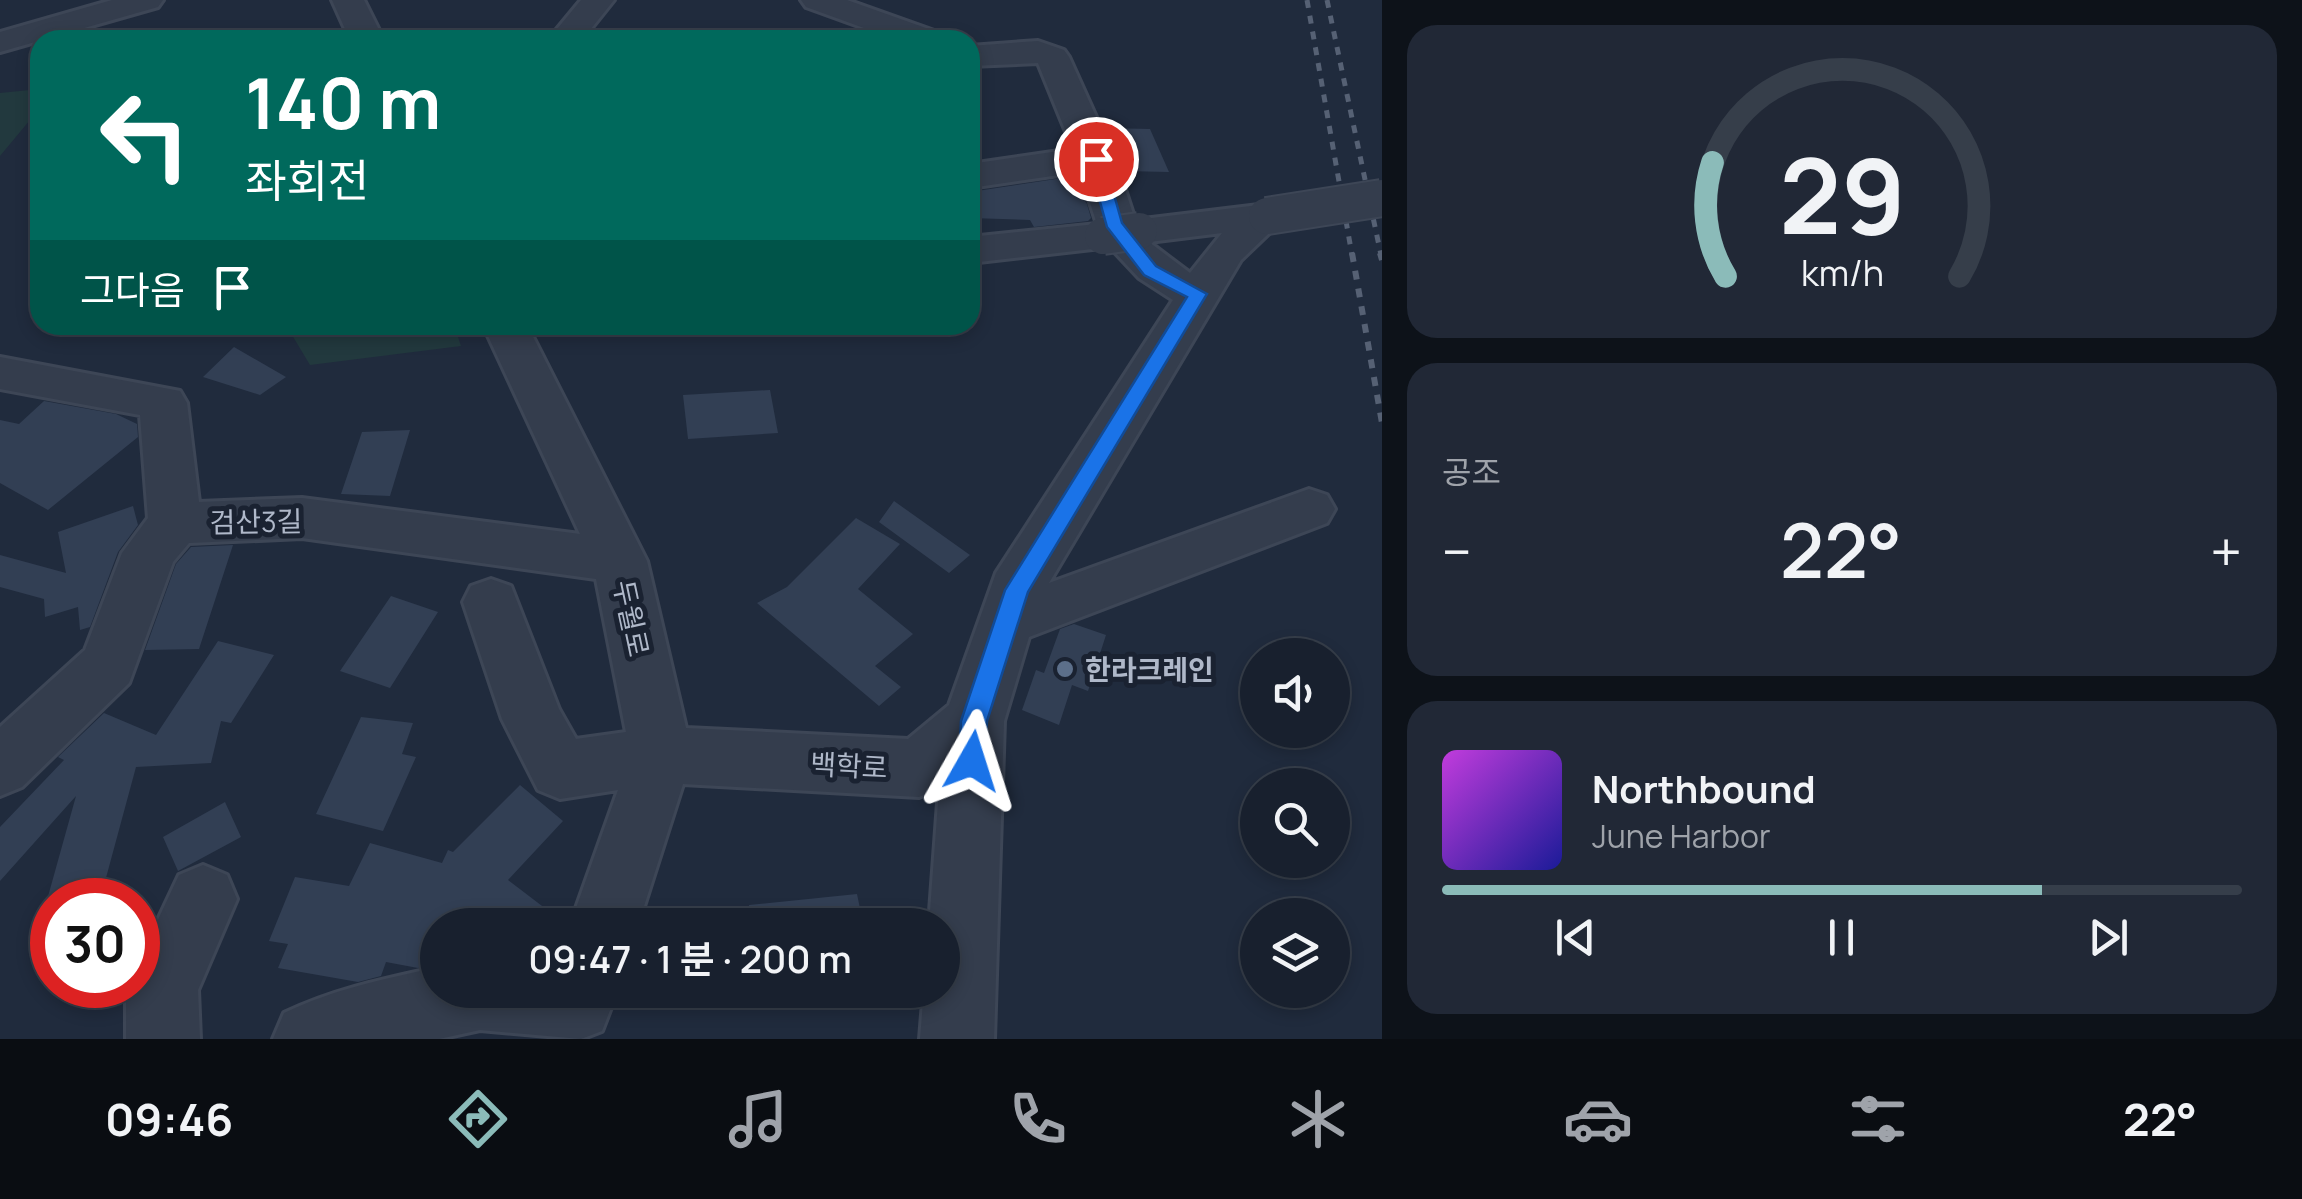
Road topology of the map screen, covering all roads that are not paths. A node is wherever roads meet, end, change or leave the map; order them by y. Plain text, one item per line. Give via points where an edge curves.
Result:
1 (147, 0) edge
2 (348, 0) edge
3 (598, 0) edge
4 (817, 0) edge
5 (42, 30) edge
6 (362, 30) edge
7 (572, 30) edge
8 (900, 30) edge
9 (30, 33) edge
10 (0, 42) edge
11 (980, 55) edge
12 (1096, 159) junction
13 (980, 174) edge
14 (1382, 198) edge
15 (1267, 216) junction
16 (980, 249) edge
17 (1198, 294) junction
18 (510, 335) edge
19 (0, 373) edge
20 (1309, 509) dead end
21 (175, 523) junction
22 (620, 561) junction
23 (491, 602) dead end
24 (1006, 622) junction
25 (974, 721) junction
26 (662, 755) junction
27 (0, 767) edge
28 (204, 899) dead end
29 (610, 908) edge
30 (574, 1011) edge
31 (163, 1039) edge
32 (310, 1039) edge
33 (957, 1039) edge

1 - 5 street
2 - 6 street
3 - 7 street
4 - 8 street
9 - 10 street
11 - 12 street via 1038,51 1052,57
12 - 13 street
12 - 17 street via 1113,224 1150,270
14 - 15 street, bridge
15 - 16 street
15 - 17 street via 1225,252
17 - 24 street via 1026,574
18 - 22 street, 두월로
19 - 21 street, 검산3길 via 163,403
20 - 24 street
21 - 22 street, 검산3길 via 302,518
21 - 27 street via 149,554 108,665
22 - 26 street, 두월로
23 - 26 street, 백학로 via 532,720 560,770
24 - 25 street
25 - 26 street, 백학로 via 919,768
25 - 33 street
26 - 29 street
28 - 31 street via 162,988
30 - 32 street via 480,994 338,1026

